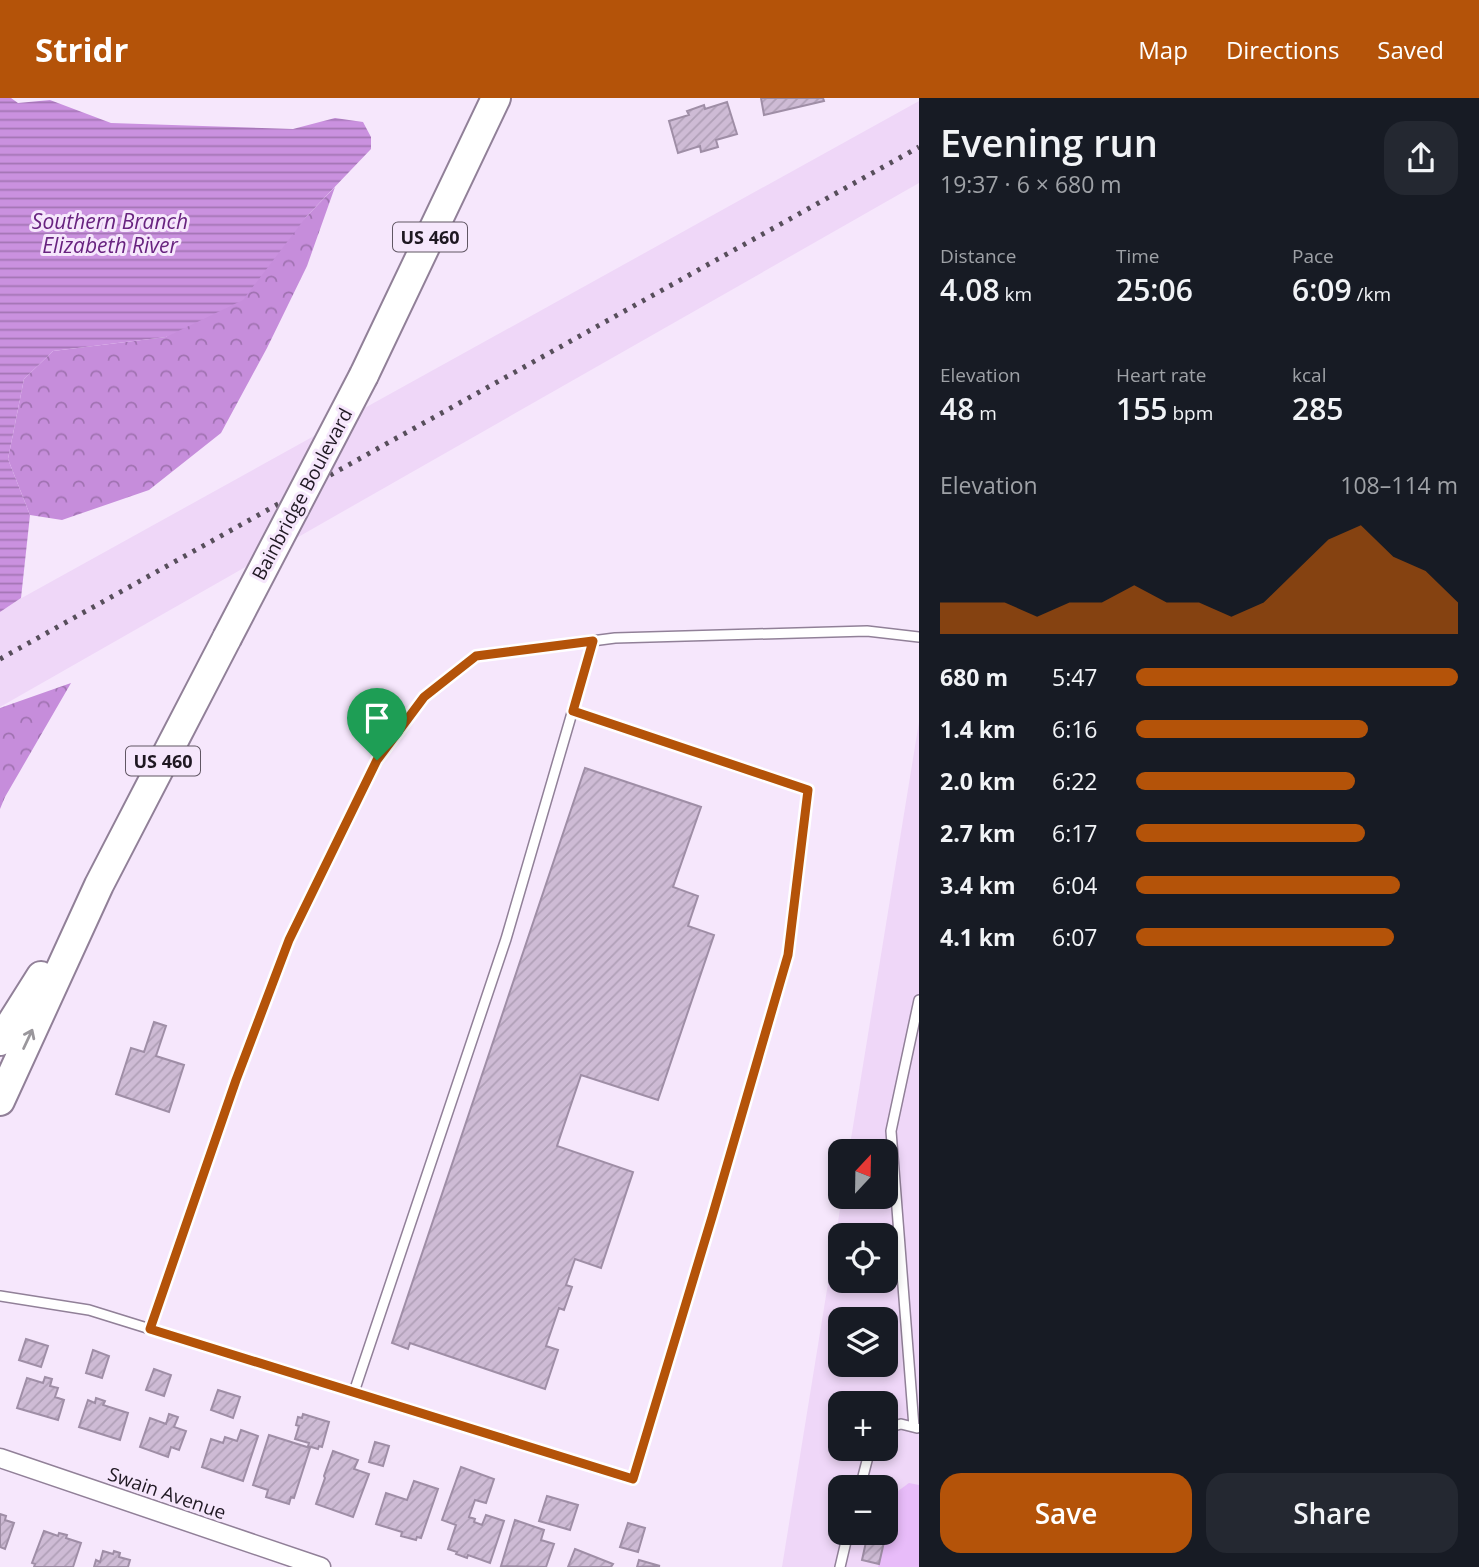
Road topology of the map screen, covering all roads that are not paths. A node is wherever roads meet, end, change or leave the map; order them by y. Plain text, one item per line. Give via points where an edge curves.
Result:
1 (496, 98) edge
2 (919, 637) edge
3 (593, 641) junction
4 (573, 711) junction
5 (99, 885) junction
6 (919, 1000) edge
7 (0, 1041) edge
8 (0, 1101) edge
9 (0, 1296) edge
10 (150, 1329) junction
11 (354, 1392) junction
12 (898, 1425) edge
13 (916, 1428) edge
14 (0, 1458) edge
15 (845, 1545) edge
16 (321, 1567) edge
17 (840, 1567) edge

1 - 5 main road, Bainbridge Boulevard / US 460, bridge via 365,375
2 - 3 lane via 867,631
3 - 4 lane
3 - 10 lane via 476,656 424,697 377,760 289,940
4 - 11 lane via 506,939
4 - 11 lane via 808,790 788,955 633,1479
5 - 7 main road, Bainbridge Boulevard / US 460
8 -> 5 main road, Bainbridge Boulevard / US 460
6 - 13 lane via 891,1131
9 - 10 lane via 89,1310
10 - 11 lane
12 - 13 lane
14 - 16 street, Swain Avenue
15 - 17 lane

